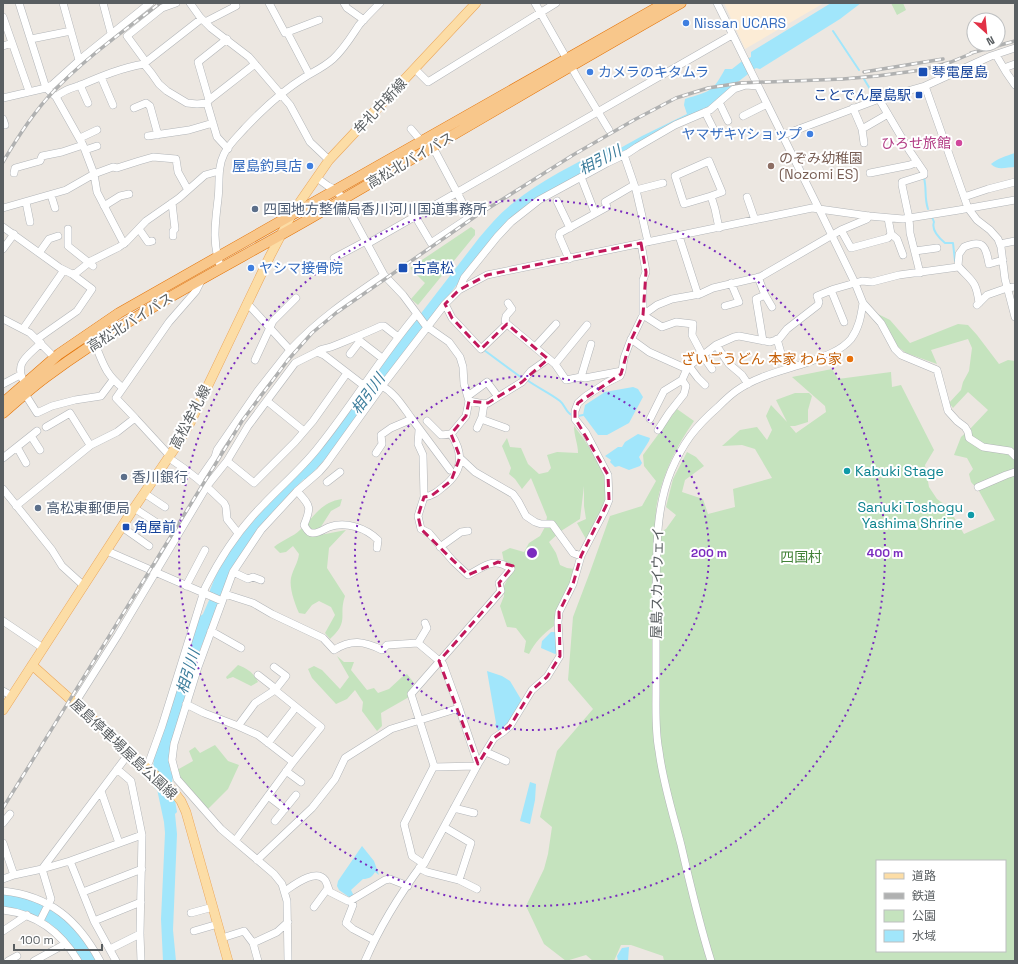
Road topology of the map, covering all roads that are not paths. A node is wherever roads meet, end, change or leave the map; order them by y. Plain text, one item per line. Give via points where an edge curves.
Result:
1 (19, 3) edge
2 (63, 3) edge
3 (103, 3) edge
4 (150, 3) edge
5 (176, 3) edge
6 (190, 3) edge
7 (234, 3) edge
8 (269, 3) edge
9 (344, 3) edge
10 (380, 3) edge
11 (476, 3) edge
12 (535, 3) edge
13 (556, 3) edge
14 (665, 3) edge
15 (681, 3) edge
16 (717, 3) edge
17 (142, 6) edge
18 (540, 12) junction
19 (3, 18) edge
20 (203, 20) junction
21 (319, 20) dead end
22 (364, 20) junction
23 (71, 31) junction
24 (287, 32) junction
25 (111, 34) junction
26 (732, 35) junction
27 (31, 39) junction
28 (227, 39) junction
29 (12, 43) junction
30 (3, 46) edge
31 (1015, 48) edge
32 (996, 55) junction
33 (78, 60) junction
34 (569, 62) junction
35 (145, 63) junction
36 (255, 64) junction
37 (1015, 64) edge
38 (1004, 68) junction
39 (415, 69) junction
40 (309, 74) junction
41 (101, 77) junction
42 (80, 85) junction
43 (1015, 85) edge
44 (758, 86) junction
45 (925, 86) junction
46 (46, 88) junction
47 (29, 91) junction
48 (281, 94) junction
49 (56, 97) junction
50 (3, 98) edge
51 (879, 99) junction
52 (208, 102) junction
53 (719, 102) junction
54 (88, 103) dead end
55 (767, 104) junction
56 (113, 106) dead end
57 (134, 108) dead end
58 (853, 108) junction
59 (598, 112) junction
60 (705, 112) junction
61 (888, 114) junction
62 (743, 116) dead end
63 (728, 121) dead end
64 (212, 123) junction
65 (411, 129) dead end
66 (862, 129) junction
67 (97, 130) dead end
68 (609, 130) dead end
69 (158, 135) junction
70 (783, 135) junction
71 (148, 136) dead end
72 (717, 136) dead end
73 (422, 142) junction
74 (864, 143) dead end
75 (83, 144) junction
76 (97, 146) dead end
77 (432, 147) junction
78 (228, 149) junction
79 (624, 154) junction
80 (329, 160) junction
81 (917, 162) junction
82 (14, 168) dead end
83 (219, 171) junction
84 (870, 173) dead end
85 (94, 174) junction
86 (581, 177) junction
87 (317, 178) junction
88 (1015, 182) edge
89 (663, 183) dead end
90 (635, 187) junction
91 (188, 190) junction
92 (336, 190) junction
93 (457, 193) junction
94 (129, 194) dead end
95 (51, 195) junction
96 (711, 196) junction
97 (747, 197) dead end
98 (964, 197) junction
99 (343, 199) junction
100 (1015, 200) edge
101 (557, 201) dead end
102 (26, 202) junction
103 (172, 203) junction
104 (104, 206) junction
105 (3, 208) edge
106 (55, 208) dead end
107 (968, 208) junction
108 (819, 209) junction
109 (595, 213) junction
110 (292, 214) junction
111 (415, 216) junction
112 (869, 216) junction
113 (888, 218) junction
114 (909, 218) junction
115 (755, 220) junction
116 (30, 222) dead end
117 (3, 226) edge
118 (570, 228) junction
119 (719, 228) junction
120 (68, 229) dead end
121 (139, 229) junction
122 (841, 230) junction
123 (283, 233) junction
124 (14, 234) junction
125 (890, 234) junction
126 (831, 235) junction
127 (58, 236) dead end
128 (173, 236) dead end
129 (679, 236) junction
130 (152, 241) dead end
131 (1015, 241) edge
132 (645, 242) junction
133 (367, 243) junction
134 (124, 244) junction
135 (1000, 244) junction
136 (937, 248) dead end
137 (3, 249) edge
138 (914, 251) junction
139 (39, 253) junction
140 (903, 255) dead end
141 (217, 257) junction
142 (334, 258) dead end
143 (569, 259) junction
144 (1003, 260) junction
145 (91, 264) junction
146 (958, 267) junction
147 (221, 268) junction
148 (64, 270) junction
149 (920, 273) junction
150 (72, 274) junction
151 (384, 275) junction
152 (758, 277) junction
153 (202, 279) junction
154 (731, 283) junction
155 (855, 283) junction
156 (1011, 288) edge
157 (458, 290) junction
158 (831, 290) junction
159 (698, 295) junction
160 (766, 295) junction
161 (296, 298) dead end
162 (247, 303) junction
163 (508, 303) dead end
164 (863, 303) junction
165 (445, 304) junction
166 (725, 306) dead end
167 (772, 307) dead end
168 (643, 315) junction
169 (417, 316) junction
170 (1015, 317) edge
171 (3, 319) edge
172 (844, 322) dead end
173 (507, 324) junction
174 (556, 324) dead end
175 (587, 325) dead end
176 (270, 327) junction
177 (427, 327) junction
178 (23, 329) junction
179 (398, 337) junction
180 (359, 339) junction
181 (631, 339) junction
182 (777, 339) junction
183 (39, 341) junction
184 (763, 341) junction
185 (95, 344) junction
186 (591, 344) dead end
187 (716, 344) junction
188 (535, 347) junction
189 (290, 350) junction
190 (317, 352) junction
191 (781, 353) dead end
192 (350, 354) dead end
193 (702, 356) junction
194 (55, 358) junction
195 (382, 358) junction
196 (548, 359) junction
197 (255, 360) dead end
198 (555, 364) junction
199 (688, 367) junction
200 (712, 369) dead end
201 (622, 371) junction
202 (347, 373) junction
203 (581, 377) junction
204 (113, 380) junction
205 (682, 380) junction
206 (3, 384) edge
207 (748, 384) junction
208 (23, 385) junction
209 (363, 385) junction
210 (706, 385) dead end
211 (382, 386) junction
212 (123, 388) junction
213 (496, 394) dead end
214 (468, 398) junction
215 (267, 401) junction
216 (3, 403) edge
217 (484, 404) junction
218 (3, 413) edge
219 (135, 418) junction
220 (412, 419) junction
221 (481, 419) junction
222 (650, 419) dead end
223 (427, 421) dead end
224 (46, 427) dead end
225 (477, 428) dead end
226 (506, 428) dead end
227 (419, 430) junction
228 (658, 430) dead end
229 (304, 431) junction
230 (451, 434) junction
231 (90, 445) junction
232 (17, 447) junction
233 (40, 450) dead end
234 (376, 453) dead end
235 (1015, 456) edge
236 (169, 457) junction
237 (3, 458) edge
238 (460, 458) junction
239 (227, 461) junction
240 (26, 463) dead end
241 (326, 464) junction
242 (450, 470) dead end
243 (1015, 472) edge
244 (200, 480) junction
245 (327, 482) dead end
246 (207, 486) junction
247 (978, 487) dead end
248 (3, 489) edge
249 (297, 491) junction
250 (144, 493) junction
251 (424, 497) junction
252 (16, 506) junction
253 (165, 507) dead end
254 (134, 508) junction
255 (122, 527) junction
256 (168, 530) dead end
257 (468, 531) dead end
258 (238, 533) junction
259 (149, 546) dead end
260 (440, 547) junction
261 (377, 548) dead end
262 (205, 550) dead end
263 (106, 551) junction
264 (581, 556) junction
265 (155, 572) junction
266 (233, 572) junction
267 (261, 580) dead end
268 (84, 586) junction
269 (186, 586) junction
270 (206, 594) junction
271 (222, 598) junction
272 (3, 621) edge
273 (425, 624) dead end
274 (211, 631) junction
275 (418, 643) junction
276 (43, 648) junction
277 (240, 648) dead end
278 (440, 661) junction
279 (32, 665) junction
280 (274, 667) dead end
281 (258, 675) dead end
282 (275, 689) junction
283 (3, 691) edge
284 (12, 696) junction
285 (75, 703) junction
286 (186, 704) junction
287 (296, 707) junction
288 (459, 708) junction
289 (3, 710) edge
290 (420, 720) junction
291 (238, 726) junction
292 (268, 743) junction
293 (130, 752) junction
294 (486, 752) junction
295 (506, 761) dead end
296 (293, 762) junction
297 (478, 765) junction
298 (434, 767) junction
299 (148, 768) junction
300 (117, 769) junction
301 (286, 771) junction
302 (301, 782) dead end
303 (101, 791) junction
304 (187, 791) junction
305 (296, 795) dead end
306 (178, 796) junction
307 (268, 796) junction
308 (454, 808) junction
309 (285, 809) junction
310 (474, 813) dead end
311 (10, 814) dead end
312 (275, 821) dead end
313 (3, 823) edge
314 (444, 827) junction
315 (142, 835) junction
316 (235, 841) junction
317 (3, 843) edge
318 (120, 843) junction
319 (257, 860) junction
320 (70, 861) junction
321 (421, 866) junction
322 (42, 869) junction
323 (142, 869) junction
324 (14, 875) junction
325 (3, 879) edge
326 (459, 880) junction
327 (408, 886) junction
328 (328, 888) junction
329 (477, 889) dead end
330 (3, 891) edge
331 (285, 891) junction
332 (83, 892) junction
333 (350, 901) junction
334 (141, 902) junction
335 (50, 904) junction
336 (213, 907) junction
337 (314, 908) dead end
338 (3, 910) edge
339 (191, 913) dead end
340 (27, 915) junction
341 (40, 921) junction
342 (94, 921) junction
343 (288, 922) junction
344 (218, 924) junction
345 (3, 931) edge
346 (194, 931) dead end
347 (140, 934) junction
348 (222, 938) junction
349 (374, 940) junction
350 (253, 942) junction
351 (65, 944) junction
352 (110, 949) junction
353 (17, 956) dead end
354 (8, 961) edge
355 (34, 961) edge
356 (78, 961) edge
357 (100, 961) edge
358 (116, 961) edge
359 (141, 961) edge
360 (228, 961) edge
361 (258, 961) edge
362 (288, 961) edge
363 (364, 961) edge
364 (711, 961) edge

1 - 27 street
2 - 23 street
3 - 25 street
4 - 17 street
5 - 35 street via 162,8 127,36
6 - 20 street
7 - 20 street via 236,6
8 - 24 street via 285,33
9 - 22 street
10 - 22 street
11 - 39 main road, 牟礼中新線
12 - 18 street
13 - 18 street
14 - 34 highway, 高松北バイパス
15 - 34 highway, 高松北バイパス
16 - 26 street
17 - 25 street
18 - 34 street
18 - 39 street via 428,82
19 - 29 street
20 - 28 street
20 - 35 street
21 - 24 street
22 - 40 street via 334,58 324,67
23 - 27 street
23 - 33 street
24 - 40 street
25 - 33 street
26 - 44 street
26 - 59 street
27 - 46 street
28 - 36 street
28 - 52 street via 198,62
29 - 30 street
29 - 47 street
31 - 32 street
32 - 38 street
32 - 45 street
33 - 46 street
34 - 59 street
34 - 73 highway, 高松北バイパス
34 - 77 highway, 高松北バイパス
35 - 41 street
35 - 52 street via 167,91 187,103
36 - 48 street
36 - 52 street
37 - 38 street
38 - 43 street
39 - 80 main road, 牟礼中新線
40 - 48 street
41 - 42 street
41 - 56 street
42 - 49 street
42 - 54 street
44 - 53 street via 734,89
44 - 55 street
45 - 51 street
45 - 98 street
46 - 47 street
46 - 49 street
47 - 50 street
48 - 78 street via 256,117
48 - 80 street via 310,142
49 - 75 street
51 - 58 street
51 - 61 street
52 - 64 street
53 - 60 street
53 - 63 street
55 - 62 street
55 - 70 street
57 - 69 street via 146,103 150,106
58 - 66 street
58 - 70 street
59 - 68 street
59 - 93 street
60 - 72 street
60 - 79 street via 675,125
61 - 66 street
61 - 81 street
64 - 69 street
64 - 78 street via 217,137
65 - 73 street
66 - 74 street
67 - 75 street
69 - 71 street
70 - 108 street
73 - 77 street
73 - 92 highway, 高松北バイパス
75 - 76 street
75 - 82 street via 42,156 40,161
75 - 85 street
77 - 93 street
77 - 99 highway, 高松北バイパス
78 - 83 street
79 - 86 street
79 - 90 street
80 - 87 main road, 牟礼中新線
81 - 84 street
81 - 114 street via 924,175 902,182
83 - 91 street via 205,175
83 - 141 street via 215,222
85 - 91 street via 153,157 176,159 178,172
85 - 95 street via 66,190
85 - 104 street
86 - 109 street
86 - 157 street via 539,200 511,222 464,278
87 - 92 street
87 - 110 main road, 牟礼中新線
88 - 98 street
89 - 90 street
90 - 109 street via 605,202 606,206
90 - 132 street
91 - 103 street
92 - 99 street
92 - 110 highway, 高松北バイパス
93 - 111 street
93 - 111 street via 470,217 431,243
94 - 104 street via 120,196
95 - 102 street
95 - 106 street
96 - 96 street via 722,192 709,161 675,176 684,204
96 - 119 street
97 - 115 street
98 - 107 street
99 - 123 highway, 高松北バイパス
99 - 133 street
100 - 107 street
101 - 118 street
102 - 105 street
102 - 116 street
103 - 121 street
103 - 128 street via 175,225
104 - 134 street
107 - 114 street
107 - 135 street via 976,220 994,233
108 - 112 street
108 - 115 street via 812,208
108 - 126 street
109 - 118 street
110 - 123 main road, 高松牟礼線
110 - 141 highway, 高松北バイパス
111 - 133 street
112 - 113 street
112 - 122 street via 868,220
113 - 114 street
113 - 125 street
114 - 138 street
115 - 119 street
117 - 124 street
118 - 143 street via 559,236
119 - 129 street
120 - 145 street via 68,246
121 - 130 street via 148,242
121 - 134 street
122 - 125 street via 851,248 888,238
122 - 126 street
123 - 147 highway, 高松北バイパス
123 - 162 main road, 高松牟礼線
124 - 137 street
124 - 139 street
125 - 140 street via 897,239
126 - 152 street via 766,275
126 - 155 street
127 - 139 street via 49,239
129 - 132 street
129 - 159 street
131 - 135 street
132 - 143 street
132 - 168 street
133 - 142 street
133 - 151 street
134 - 145 street
135 - 144 street
136 - 138 street
138 - 149 street
139 - 148 street
141 - 147 street
141 - 194 highway, 高松北バイパス via 119,313
143 - 157 street via 487,275
144 - 146 street via 989,264 983,246 968,245 959,254
144 - 156 street
145 - 150 street
146 - 149 street
146 - 156 street via 970,277 977,289 978,304 987,295
147 - 153 highway, 高松北バイパス
148 - 150 street
148 - 178 street
149 - 155 street
150 - 183 street via 92,288 77,311
151 - 169 street via 403,295
151 - 189 street via 324,316
152 - 154 street
152 - 160 street
153 - 185 highway, 高松北バイパス
153 - 212 street via 196,291 168,322
154 - 159 street
154 - 166 street via 739,302
155 - 158 street
155 - 164 street
156 - 170 street
157 - 165 street
158 - 172 street
158 - 182 street via 817,296 818,305
159 - 168 street via 672,298
160 - 167 street
160 - 184 street via 756,299
161 - 176 street
162 - 176 street
162 - 236 main road, 高松牟礼線 via 190,423
163 - 173 street via 512,309 506,316
164 - 207 street, 屋島スカイウェイ via 858,326 844,346 815,360
164 - 235 street via 881,323 901,355 937,370 948,411 965,427 970,438 983,447 1010,451
165 - 173 street via 452,318 481,349
165 - 177 street
168 - 181 street
168 - 199 street via 662,328 676,322 693,324 692,335 701,352 691,360
169 - 177 street
169 - 179 street
171 - 178 street
173 - 188 street
174 - 188 street
175 - 198 street
176 - 189 street
176 - 197 street
177 - 211 street
177 - 214 street via 449,342 458,353 463,366
178 - 183 street
179 - 180 street via 381,326
179 - 195 street
180 - 190 street via 351,338
180 - 192 street
180 - 195 street
181 - 199 street via 649,352
181 - 201 street
182 - 184 street
182 - 191 street
183 - 194 street
183 - 208 street via 22,363 20,369
184 - 187 street via 739,336
185 - 204 street
185 - 208 highway, 高松北バイパス via 44,379
186 - 203 street
187 - 193 street
187 - 207 street via 729,364
188 - 196 street
189 - 244 street via 217,450
190 - 202 street
190 - 215 street via 296,363
193 - 199 street
193 - 200 street
194 - 208 highway, 高松北バイパス
195 - 209 street
196 - 198 street
196 - 217 street via 531,371 522,382
198 - 203 street via 566,380
199 - 205 street
199 - 210 street
201 - 203 street
201 - 264 street via 620,376 578,403 575,411 575,419 586,433 608,475 608,500 604,512
202 - 209 street
202 - 229 street
204 - 208 street via 101,396 52,406 37,413
204 - 212 street
205 - 222 street via 664,391
205 - 228 street via 686,386 684,394
206 - 208 street
207 - 364 street, 屋島スカイウェイ via 732,394 706,417 684,444 666,488 658,524 658,751
208 - 216 highway, 高松北バイパス
208 - 218 highway, 高松北バイパス
209 - 258 street via 315,452
211 - 220 street
211 - 241 street
212 - 219 street via 116,398
213 - 214 street via 487,382
214 - 217 street
214 - 230 street via 466,416
215 - 229 street
215 - 239 street
217 - 221 street
219 - 231 street via 117,432
219 - 236 street
220 - 227 street
220 - 234 street via 381,435 382,444
221 - 225 street
221 - 226 street
223 - 230 street via 441,435
224 - 231 street via 70,413
227 - 242 street
227 - 251 street via 418,444 423,455
229 - 239 street via 254,483
230 - 238 street via 457,443
231 - 252 street
232 - 233 street via 34,433
232 - 237 street
232 - 240 street
236 - 244 street
236 - 250 main road, 高松牟礼線
238 - 251 street via 451,481 431,496
238 - 264 street via 475,472 513,494 526,516 541,524 552,524 573,553
239 - 246 street
241 - 245 street via 337,473
241 - 249 street
243 - 247 street
244 - 246 street
246 - 258 street via 224,503 227,520
246 - 265 street
248 - 252 street
249 - 261 street via 309,507 304,525 308,532 316,533 339,525 354,526 372,534 378,540
249 - 266 street via 261,530
250 - 253 street
250 - 254 main road, 高松牟礼線
251 - 260 street via 418,516 421,529 429,533
252 - 268 street via 62,566
254 - 255 main road, 高松牟礼線
254 - 256 street
255 - 259 street
255 - 263 main road, 高松牟礼線
257 - 260 street via 461,532
258 - 270 street via 215,567
260 - 278 street via 468,575 498,562 511,569 499,583 501,591
262 - 269 street
263 - 265 street
263 - 268 main road, 高松牟礼線
264 - 294 street via 573,584 559,612 559,660 547,677 532,690 510,726 494,738
265 - 269 street
265 - 285 street
266 - 267 street via 248,579
266 - 271 street
268 - 276 main road, 高松牟礼線
269 - 270 street
270 - 271 street
270 - 299 street
271 - 274 street
271 - 275 street via 253,603 323,638 334,650 345,643 357,642 370,644 382,650 387,645
272 - 276 street
273 - 275 street via 427,628
274 - 277 street
274 - 286 street
275 - 278 street
276 - 279 main road, 高松牟礼線
278 - 288 street
278 - 290 street via 411,694
279 - 284 main road, 高松牟礼線
279 - 285 main road, 屋島停車場屋島公園線
280 - 282 street via 286,676
281 - 282 street
282 - 287 street
282 - 291 street via 255,703
283 - 284 street
284 - 289 main road, 高松牟礼線
285 - 293 main road, 屋島停車場屋島公園線
286 - 291 street
286 - 304 street via 172,760 176,780
287 - 292 street
287 - 296 street via 321,727
288 - 290 street
288 - 297 street
290 - 298 street
290 - 319 street via 391,729 345,758 335,779 312,808
291 - 292 street via 258,735
292 - 296 street
293 - 299 main road, 屋島停車場屋島公園線
293 - 300 street
294 - 295 street
294 - 297 street
296 - 301 street
297 - 298 street
297 - 308 street
298 - 321 street via 404,824 412,856
299 - 306 main road, 屋島停車場屋島公園線
300 - 303 street
300 - 315 street via 132,781
301 - 302 street
301 - 307 street
303 - 318 street
303 - 322 street
304 - 306 street
304 - 316 street
305 - 309 street
306 - 336 main road, 屋島停車場屋島公園線 via 186,812
307 - 309 street
307 - 316 street
308 - 310 street
308 - 314 street
309 - 312 street
311 - 313 street
314 - 321 street
314 - 326 street via 471,843
315 - 318 street
315 - 323 street
316 - 319 street
317 - 324 street
318 - 320 street
319 - 331 street via 278,879
320 - 322 street
320 - 332 street
321 - 326 street via 427,872
321 - 327 street
322 - 324 street
322 - 335 street via 51,899
323 - 332 street
323 - 334 street
324 - 325 street
326 - 329 street
327 - 333 street via 390,879 385,880
327 - 349 street via 392,906
328 - 331 street via 326,880 322,877 311,876
328 - 333 street via 337,897
328 - 337 street
330 - 335 street via 26,895
331 - 343 street
332 - 342 street
333 - 349 street via 354,905 346,923
334 - 342 street
334 - 347 street
335 - 341 street
335 - 357 street via 78,929
336 - 339 street
336 - 344 main road, 屋島停車場屋島公園線
338 - 340 street
340 - 341 street
340 - 345 street
341 - 351 street
342 - 352 street
343 - 350 street via 277,932
343 - 362 street
344 - 346 street
344 - 348 main road, 屋島停車場屋島公園線
347 - 352 street
347 - 359 street
348 - 350 street via 244,931
348 - 360 main road, 屋島停車場屋島公園線
349 - 363 street
350 - 361 street
351 - 355 street
351 - 356 street
352 - 358 street
353 - 354 street

